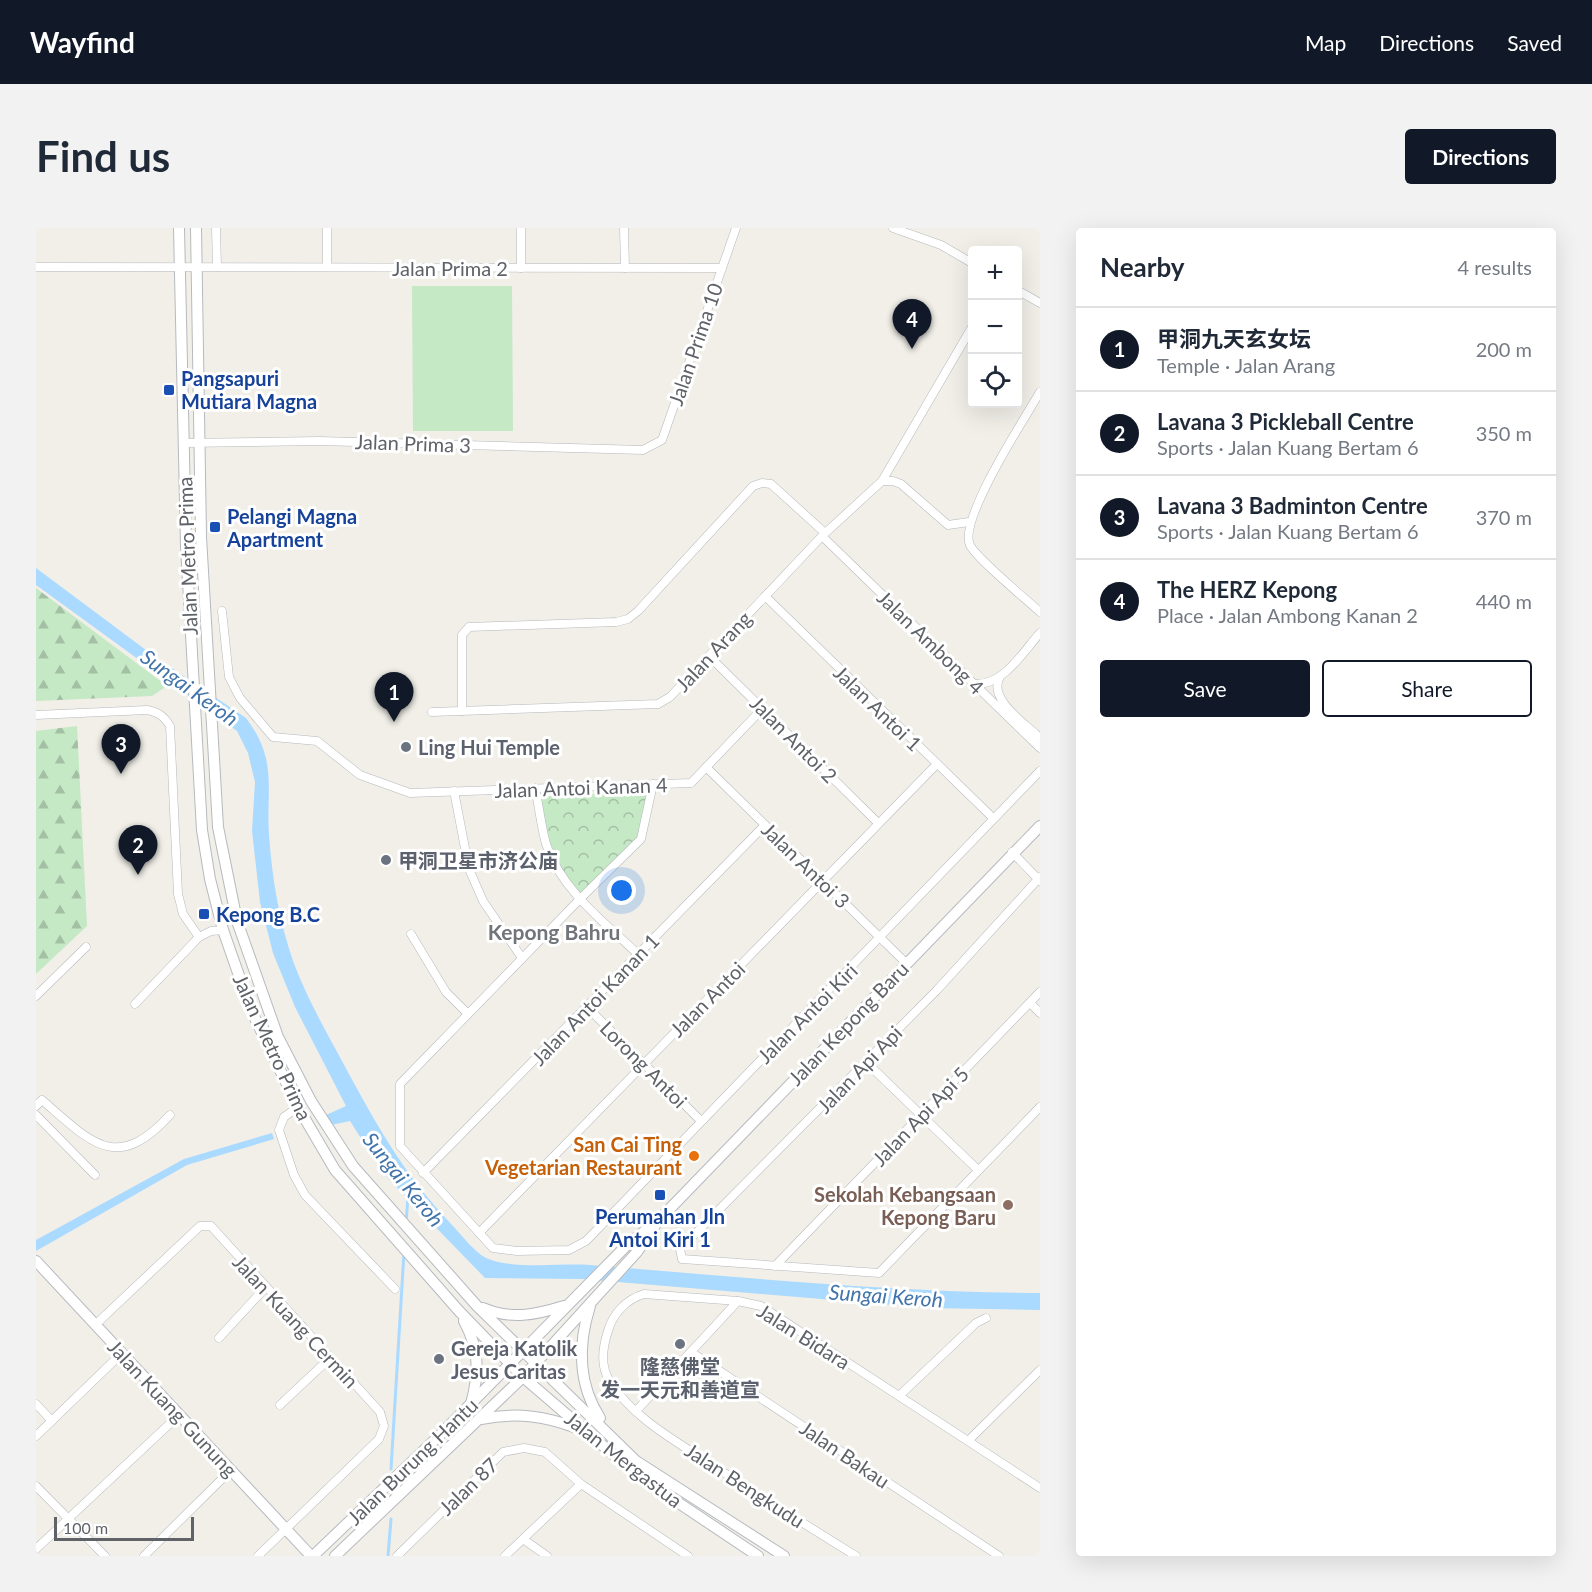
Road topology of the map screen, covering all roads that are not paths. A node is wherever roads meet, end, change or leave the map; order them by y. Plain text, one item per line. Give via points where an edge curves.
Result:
1 (179, 228) edge
2 (195, 228) edge
3 (216, 228) edge
4 (327, 228) edge
5 (521, 228) edge
6 (624, 228) edge
7 (736, 228) edge
8 (893, 228) edge
9 (968, 261) edge
10 (36, 267) edge
11 (216, 267) junction
12 (327, 267) junction
13 (179, 268) junction
14 (196, 268) junction
15 (521, 268) junction
16 (625, 268) junction
17 (722, 268) junction
18 (1022, 293) edge
19 (1040, 303) edge
20 (968, 334) edge
21 (1040, 392) edge
22 (199, 442) junction
23 (183, 443) junction
24 (643, 450) joint
25 (882, 482) junction
26 (969, 522) junction
27 (823, 534) junction
28 (765, 596) junction
29 (222, 611) dead end
30 (1040, 612) edge
31 (1040, 633) edge
32 (709, 656) junction
33 (999, 679) junction
34 (975, 684) junction
35 (763, 708) junction
36 (462, 711) junction
37 (432, 712) dead end
38 (36, 714) edge
39 (1040, 738) edge
40 (1040, 748) edge
41 (936, 765) junction
42 (706, 767) junction
43 (1040, 771) edge
44 (653, 784) junction
45 (534, 788) junction
46 (454, 791) junction
47 (993, 818) junction
48 (878, 823) junction
49 (765, 825) junction
50 (1040, 826) edge
51 (1012, 852) junction
52 (1039, 879) edge
53 (824, 882) junction
54 (580, 899) junction
55 (223, 930) junction
56 (411, 934) dead end
57 (199, 937) junction
58 (881, 938) junction
59 (86, 947) dead end
60 (639, 955) junction
61 (522, 958) junction
62 (906, 963) junction
63 (1040, 992) edge
64 (36, 996) edge
65 (1029, 1003) junction
66 (135, 1004) dead end
67 (587, 1007) junction
68 (1040, 1013) edge
69 (468, 1014) junction
70 (866, 1062) junction
71 (643, 1063) junction
72 (39, 1103) edge
73 (298, 1107) junction
74 (1040, 1107) edge
75 (170, 1114) dead end
76 (922, 1114) junction
77 (36, 1115) edge
78 (701, 1121) junction
79 (978, 1170) junction
80 (423, 1173) junction
81 (95, 1175) dead end
82 (658, 1221) junction
83 (479, 1233) junction
84 (36, 1261) edge
85 (775, 1266) junction
86 (265, 1288) junction
87 (395, 1289) dead end
88 (594, 1298) junction
89 (738, 1301) junction
90 (477, 1306) junction
91 (566, 1306) junction
92 (459, 1311) junction
93 (986, 1318) dead end
94 (95, 1324) junction
95 (219, 1338) dead end
96 (523, 1351) junction
97 (691, 1352) junction
98 (122, 1353) junction
99 (330, 1358) junction
100 (536, 1363) junction
101 (510, 1365) junction
102 (1040, 1370) edge
103 (523, 1377) junction
104 (899, 1396) junction
105 (36, 1404) edge
106 (280, 1405) dead end
107 (470, 1405) junction
108 (637, 1410) junction
109 (179, 1414) junction
110 (481, 1419) junction
111 (52, 1421) junction
112 (583, 1430) junction
113 (609, 1431) junction
114 (36, 1436) edge
115 (968, 1441) junction
116 (231, 1470) junction
117 (581, 1484) junction
118 (36, 1486) edge
119 (1040, 1487) edge
120 (68, 1519) junction
121 (286, 1529) junction
122 (523, 1539) junction
123 (36, 1549) edge
124 (105, 1556) edge
125 (144, 1556) edge
126 (258, 1556) edge
127 (312, 1556) edge
128 (335, 1556) edge
129 (398, 1556) edge
130 (505, 1556) edge
131 (547, 1556) edge
132 (688, 1556) edge
133 (758, 1556) edge
134 (784, 1556) edge
135 (856, 1556) edge
136 (999, 1556) edge

1 - 13 main road, Jalan Metro Prima
2 - 14 main road, Jalan Metro Prima
3 - 11 street
4 - 12 street
5 - 15 street
6 - 16 street
7 - 17 street, Jalan Prima 10
8 - 9 street via 941,245
10 - 13 street, Jalan Prima 2
11 - 12 street, Jalan Prima 2
11 - 14 street, Jalan Prima 2
12 - 15 street, Jalan Prima 2
13 - 14 street, Jalan Prima 2
13 - 23 main road, Jalan Metro Prima
14 - 22 main road, Jalan Metro Prima
15 - 16 street, Jalan Prima 2
16 - 17 street, Jalan Prima 2
17 - 24 street, Jalan Prima 10 via 662,440
18 - 19 street
20 - 25 street, Jalan Arang
21 - 26 street
22 - 23 street, Jalan Prima 3
22 - 24 street, Jalan Prima 3 via 319,441
22 - 90 main road, Jalan Metro Prima via 213,768 218,827 237,921 278,1037 311,1101 353,1166
23 - 55 main road, Jalan Metro Prima via 197,769 208,869
25 - 26 street via 901,484 948,525
25 - 27 street, Jalan Arang
26 - 30 street via 970,547
27 - 28 street, Jalan Arang
27 - 34 street, Jalan Ambong 4
27 - 36 street, Jalan Ambong 4 via 771,484 753,486 628,619 465,630
28 - 32 street, Jalan Arang
28 - 41 street, Jalan Antoi 1
29 - 46 street, Jalan Antoi Kanan 4 via 229,677 240,698 273,737 316,741 360,775 410,793
31 - 33 street
32 - 35 street, Jalan Antoi 2
32 - 36 street, Jalan Arang via 670,697 658,704
33 - 34 street
33 - 39 street, Jalan Ambong 4 via 997,691 1002,701
34 - 40 street, Jalan Ambong 4
35 - 42 street, Jalan Antoi Kanan 4
35 - 48 street, Jalan Antoi 2
36 - 37 street, Jalan Arang
38 - 57 street via 147,711 166,720 170,726 178,894 183,914
41 - 47 street, Jalan Antoi 1
41 - 48 street, Jalan Antoi
42 - 44 street, Jalan Antoi Kanan 4 via 691,783
42 - 49 street, Jalan Antoi 3
43 - 47 street, Jalan Antoi Kiri
44 - 45 street, Jalan Antoi Kanan 4
44 - 54 street via 641,839
45 - 46 street, Jalan Antoi Kanan 4
45 - 54 street via 546,843
46 - 61 street via 469,869 483,901
47 - 58 street, Jalan Antoi Kiri
48 - 53 street, Jalan Antoi
49 - 53 street, Jalan Antoi 3
49 - 60 street, Jalan Antoi Kanan 1
50 - 51 main road, Jalan Kepong Baru
51 - 52 street
51 - 62 main road, Jalan Kepong Baru
52 - 70 street, Jalan Api Api
53 - 58 street, Jalan Antoi 3
53 - 71 street, Jalan Antoi
54 - 60 street
54 - 61 street
55 - 57 street
55 - 73 main road, Jalan Metro Prima via 251,1010
56 - 69 street via 446,992
57 - 66 street
58 - 62 street, Jalan Antoi 3
58 - 78 street, Jalan Antoi Kiri
59 - 64 street
60 - 67 street, Jalan Antoi Kanan 1
61 - 69 street
62 - 82 main road, Jalan Kepong Baru
63 - 65 street, Jalan Api Api 5
65 - 68 street
65 - 76 street, Jalan Api Api 5
67 - 71 street, Lorong Antoi
67 - 80 street, Jalan Antoi Kanan 1
69 - 80 street via 400,1084 400,1146
70 - 76 street
70 - 85 street, Jalan Api Api via 681,1249 682,1259
71 - 78 street, Lorong Antoi
71 - 83 street, Jalan Antoi
72 - 75 street via 89,1141 101,1145 139,1143
73 - 87 street via 284,1117 279,1130 298,1183
73 - 92 main road, Jalan Metro Prima via 335,1170
74 - 79 street
76 - 79 street
76 - 85 street, Jalan Api Api 5
77 - 81 street
78 - 83 street, Jalan Antoi Kiri via 586,1241 569,1250 493,1248
79 - 85 street via 875,1274
80 - 83 street
82 - 88 main road, Jalan Kepong Baru via 637,1252
82 - 91 main road, Jalan Kepong Baru via 628,1244
84 - 94 main road, Jalan Kuang Gunung
86 - 94 street, Jalan Kuang Cermin via 211,1226 200,1226
86 - 95 street
86 - 99 street, Jalan Kuang Cermin
88 - 100 main road, Jalan Kepong Baru
88 - 113 main road via 583,1330 582,1366 589,1398
89 - 97 street
89 - 104 street, Jalan Bidara via 761,1306
89 - 108 street, Jalan Bidara via 644,1294 634,1297 617,1312 604,1343 604,1369 623,1398
90 - 91 main road via 514,1316
90 - 96 main road, Jalan Metro Prima
91 - 96 main road, Jalan Kepong Baru
92 - 101 main road, Jalan Metro Prima
92 - 107 main road via 477,1353 476,1385
93 - 104 street
94 - 98 main road, Jalan Kuang Gunung
96 - 100 main road, Jalan Mergastua
96 - 101 main road, Jalan Burung Hantu
97 - 108 street
97 - 136 street, Jalan Bakau
98 - 109 main road, Jalan Kuang Gunung
98 - 111 street
99 - 106 street
99 - 121 street, Jalan Kuang Cermin via 381,1412 382,1433
100 - 103 main road, Jalan Burung Hantu
100 - 113 main road, Jalan Mergastua
101 - 103 main road, Jalan Mergastua
101 - 107 main road, Jalan Burung Hantu
102 - 115 street
103 - 110 main road, Jalan Burung Hantu
103 - 112 main road, Jalan Mergastua
104 - 115 street, Jalan Bidara
105 - 111 street
107 - 127 main road, Jalan Burung Hantu
108 - 135 street, Jalan Bengkudu via 656,1428
109 - 116 main road, Jalan Kuang Gunung
109 - 120 street
110 - 112 main road via 531,1415
110 - 128 main road, Jalan Burung Hantu
111 - 114 street
112 - 133 main road, Jalan Mergastua via 637,1475
113 - 134 main road, Jalan Mergastua via 636,1461 654,1474
115 - 119 street, Jalan Bidara
116 - 121 main road, Jalan Kuang Gunung
116 - 125 street
117 - 122 street
117 - 129 street, Jalan 87 via 545,1452 524,1448 502,1452
117 - 132 street, Jalan 87
118 - 120 street
120 - 123 street
120 - 124 street
121 - 126 street, Jalan Kuang Cermin
121 - 127 main road, Jalan Kuang Gunung
122 - 130 street
122 - 131 street

